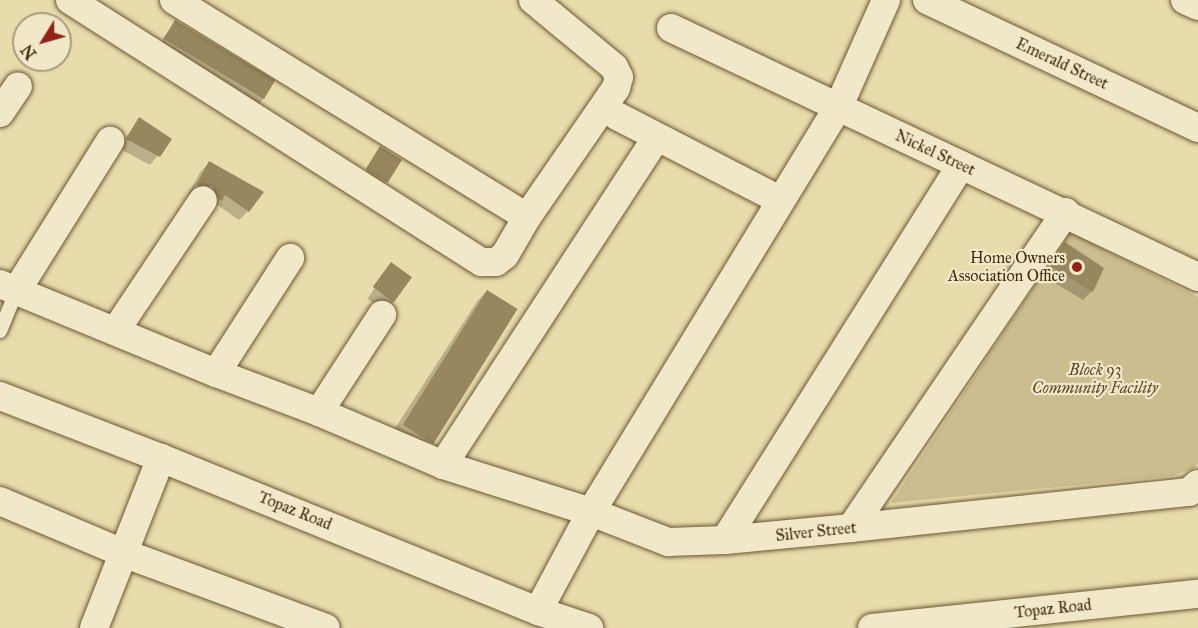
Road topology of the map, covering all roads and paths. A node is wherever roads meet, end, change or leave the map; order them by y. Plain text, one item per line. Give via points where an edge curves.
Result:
1 (70, 0) edge
2 (174, 0) edge
3 (533, 0) edge
4 (886, 0) edge
5 (927, 0) edge
6 (1185, 0) edge
7 (1198, 6) edge
8 (671, 28) dead end
9 (18, 86) dead end
10 (838, 108) junction
11 (0, 113) edge
12 (617, 116) dead end
13 (1198, 128) edge
14 (656, 138) junction
15 (110, 141) dead end
16 (961, 165) junction
17 (202, 200) dead end
18 (780, 200) junction
19 (1066, 212) junction
20 (526, 216) junction
21 (290, 258) dead end
22 (1198, 277) edge
23 (9, 287) edge
24 (382, 315) dead end
25 (116, 330) junction
26 (0, 331) edge
27 (216, 373) junction
28 (0, 396) edge
29 (319, 412) junction
30 (161, 458) junction
31 (442, 465) junction
32 (1198, 484) edge
33 (0, 501) edge
34 (591, 512) junction
35 (851, 528) junction
36 (725, 540) junction
37 (123, 553) junction
38 (1198, 594) edge
39 (538, 611) junction
40 (886, 627) edge
41 (94, 628) edge
42 (326, 628) edge
43 (589, 628) edge

1 - 20 street via 482,262 496,262 505,255
2 - 20 street
3 - 20 street via 614,67 619,77
4 - 10 street
5 - 13 street, Emerald Street
6 - 7 street
8 - 10 street, Nickel Street
9 - 11 street
10 - 16 street, Nickel Street
10 - 18 street
12 - 14 street
14 - 18 street
14 - 31 street
15 - 23 street
16 - 19 street, Nickel Street
16 - 36 street
17 - 25 street
18 - 34 street
19 - 22 street, Nickel Street
19 - 35 street
21 - 27 street
23 - 25 street, Silver Street
23 - 26 lane
24 - 29 street
25 - 27 street, Silver Street
27 - 29 street, Silver Street
28 - 30 street, Topaz Road
29 - 31 street, Silver Street
30 - 37 street
30 - 39 street, Topaz Road
31 - 34 street, Silver Street
32 - 35 street, Silver Street via 1189,492
33 - 37 street
34 - 36 street, Silver Street via 668,542
34 - 39 street
35 - 36 street, Silver Street
37 - 41 street
37 - 42 street
38 - 40 street, Topaz Road
39 - 43 street, Topaz Road

